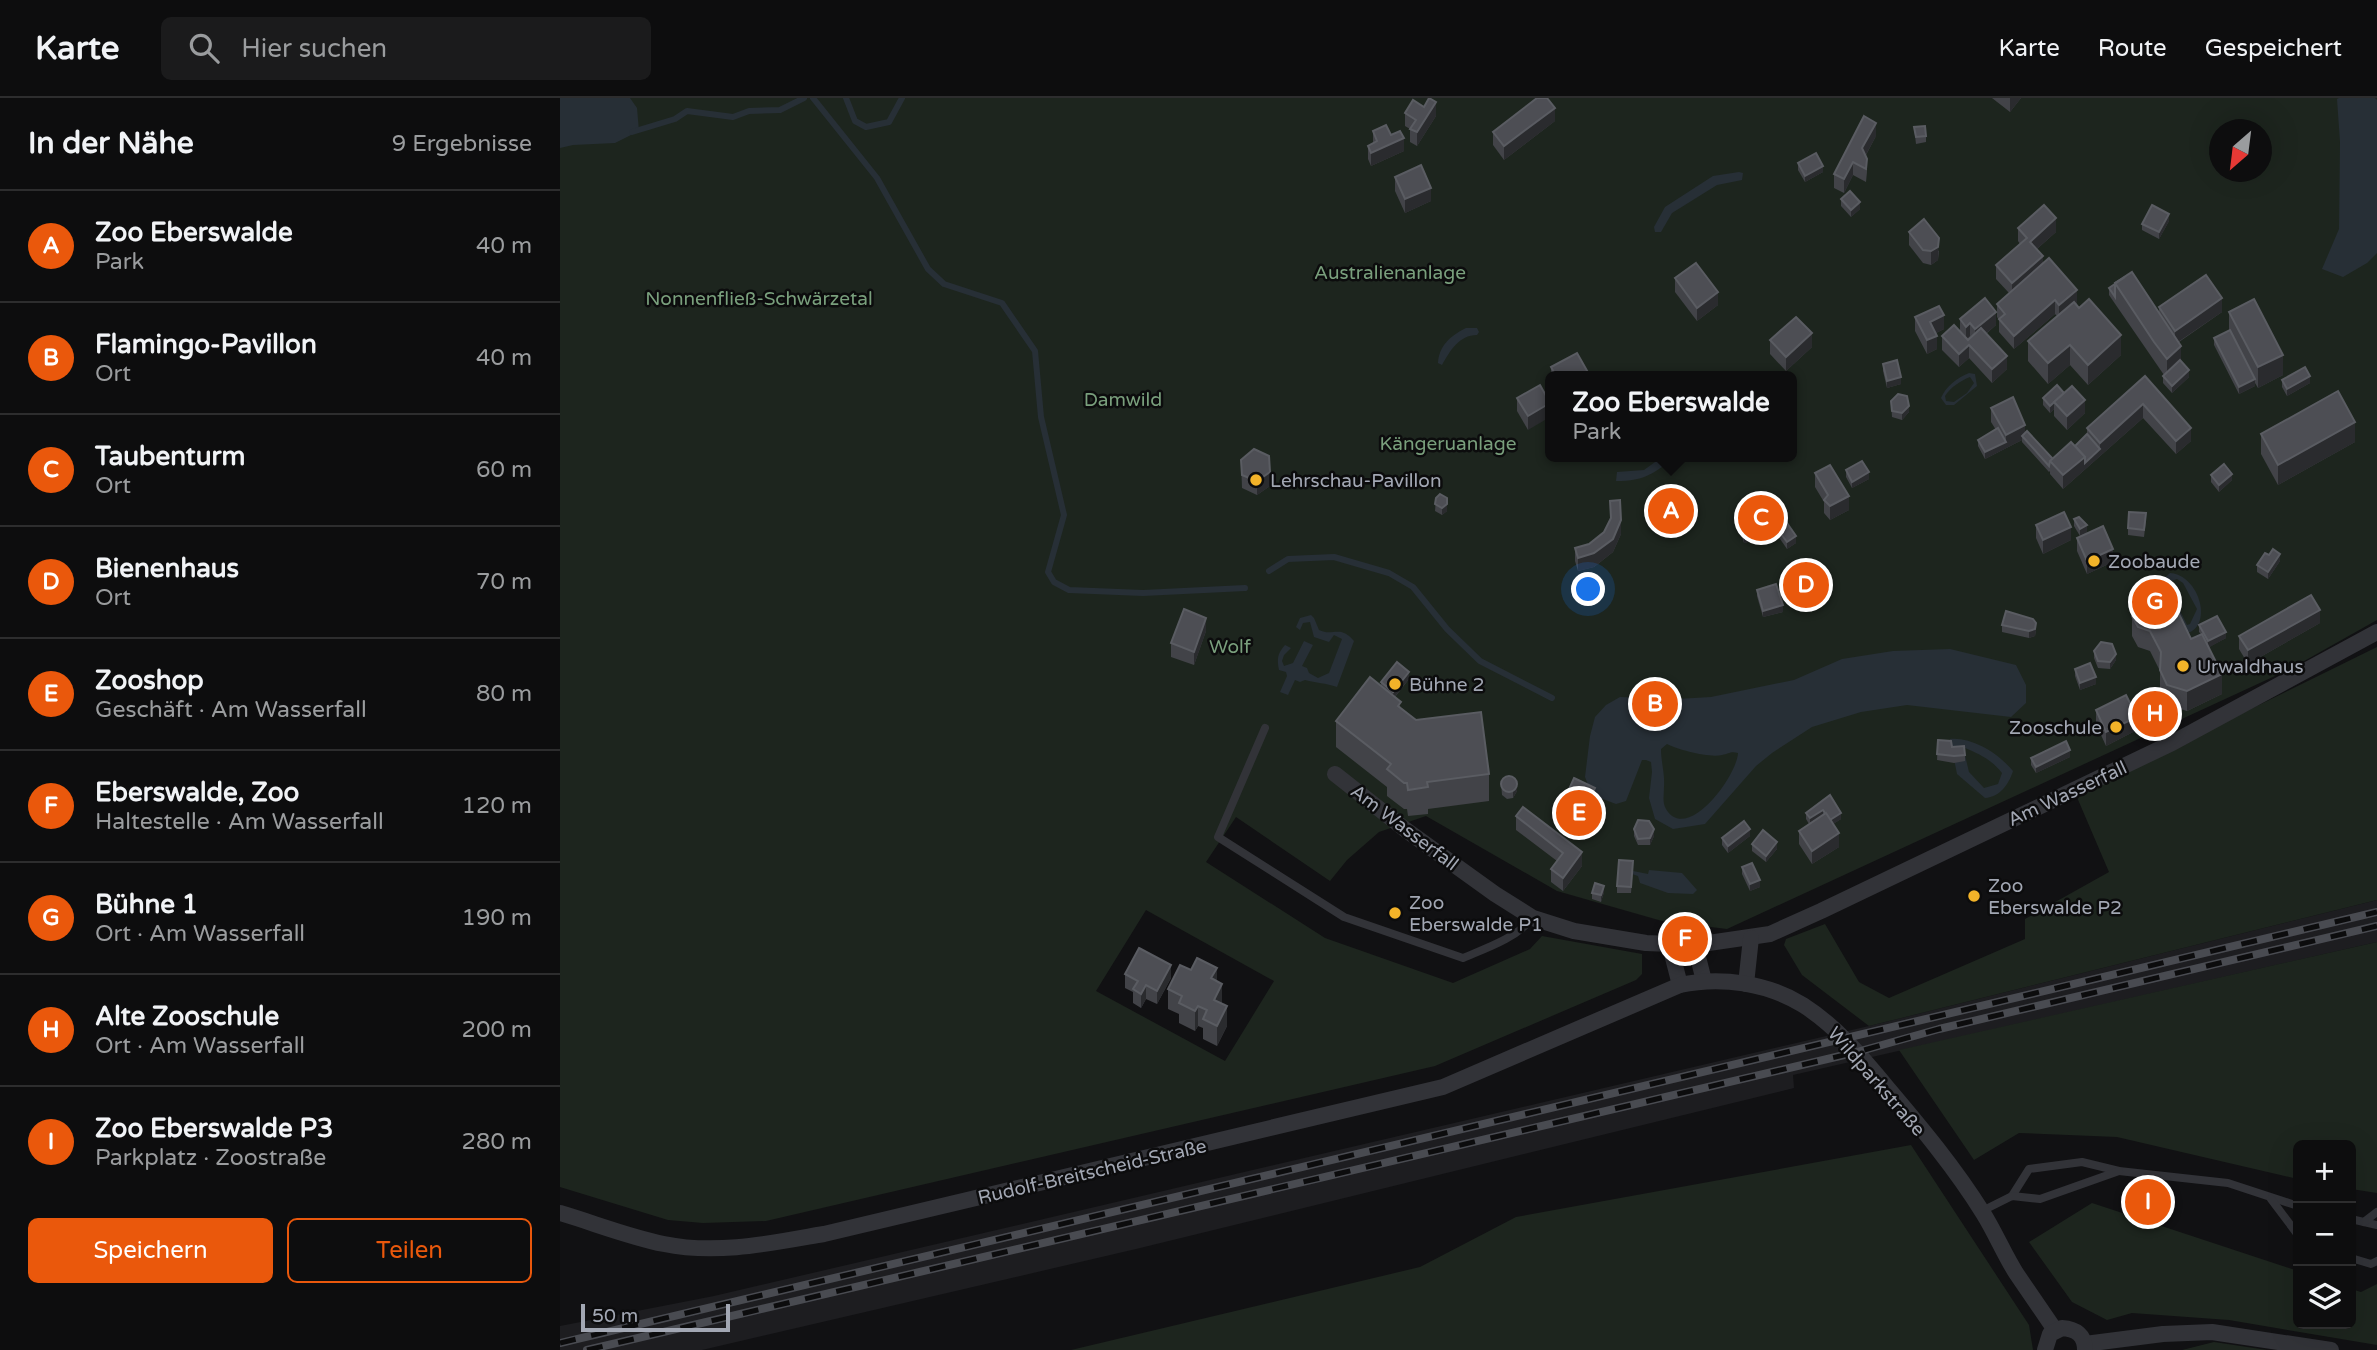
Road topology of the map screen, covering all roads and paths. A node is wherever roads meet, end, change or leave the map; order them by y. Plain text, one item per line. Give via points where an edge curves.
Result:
1 (2377, 632) edge
2 (1265, 728) dead end
3 (1335, 774) dead end
4 (1533, 918) junction
5 (1751, 938) junction
6 (1695, 945) junction
7 (1670, 946) junction
8 (1704, 981) junction
9 (1746, 984) junction
10 (1680, 985) junction
11 (1613, 1014) joint
12 (2119, 1171) junction
13 (2012, 1196) junction
14 (2271, 1199) junction
15 (2293, 1205) edge
16 (1982, 1211) junction
17 (2377, 1212) edge
18 (560, 1213) edge
19 (2356, 1220) edge
20 (2364, 1222) junction
21 (2377, 1226) edge
22 (2293, 1228) edge
23 (2356, 1259) edge
24 (2375, 1265) edge
25 (2055, 1330) junction
26 (2085, 1347) edge
27 (2045, 1350) edge
28 (2331, 1350) edge

1 - 5 street, Am Wasserfall via 2172,743 1821,911
2 - 4 lane via 1218,837 1344,917 1463,958 1521,931
3 - 4 street, Am Wasserfall via 1406,830
4 - 7 street, Am Wasserfall via 1574,931
5 - 6 street, Am Wasserfall
5 - 9 street
6 - 7 street, Am Wasserfall
6 - 8 street
7 - 10 street
8 - 9 street, Wildparkstraße
8 - 10 street, Wildparkstraße
9 - 16 street, Wildparkstraße via 1802,1005 1845,1039
10 - 11 street, Wildparkstraße
11 - 18 street, Rudolf-Breitscheid-Straße via 1443,1087 824,1234 751,1247 699,1248 664,1244
12 - 13 lane via 2040,1199
12 - 13 lane via 2082,1162 2029,1169
12 - 14 lane via 2228,1184
13 - 16 lane
14 - 15 lane
14 - 22 lane
16 - 25 street, Wildparkstraße
17 - 20 lane
19 - 20 lane
20 - 21 lane
23 - 24 lane
25 - 26 street via 2077,1331
25 - 27 street via 2047,1338
26 - 28 street via 2162,1334 2212,1332

